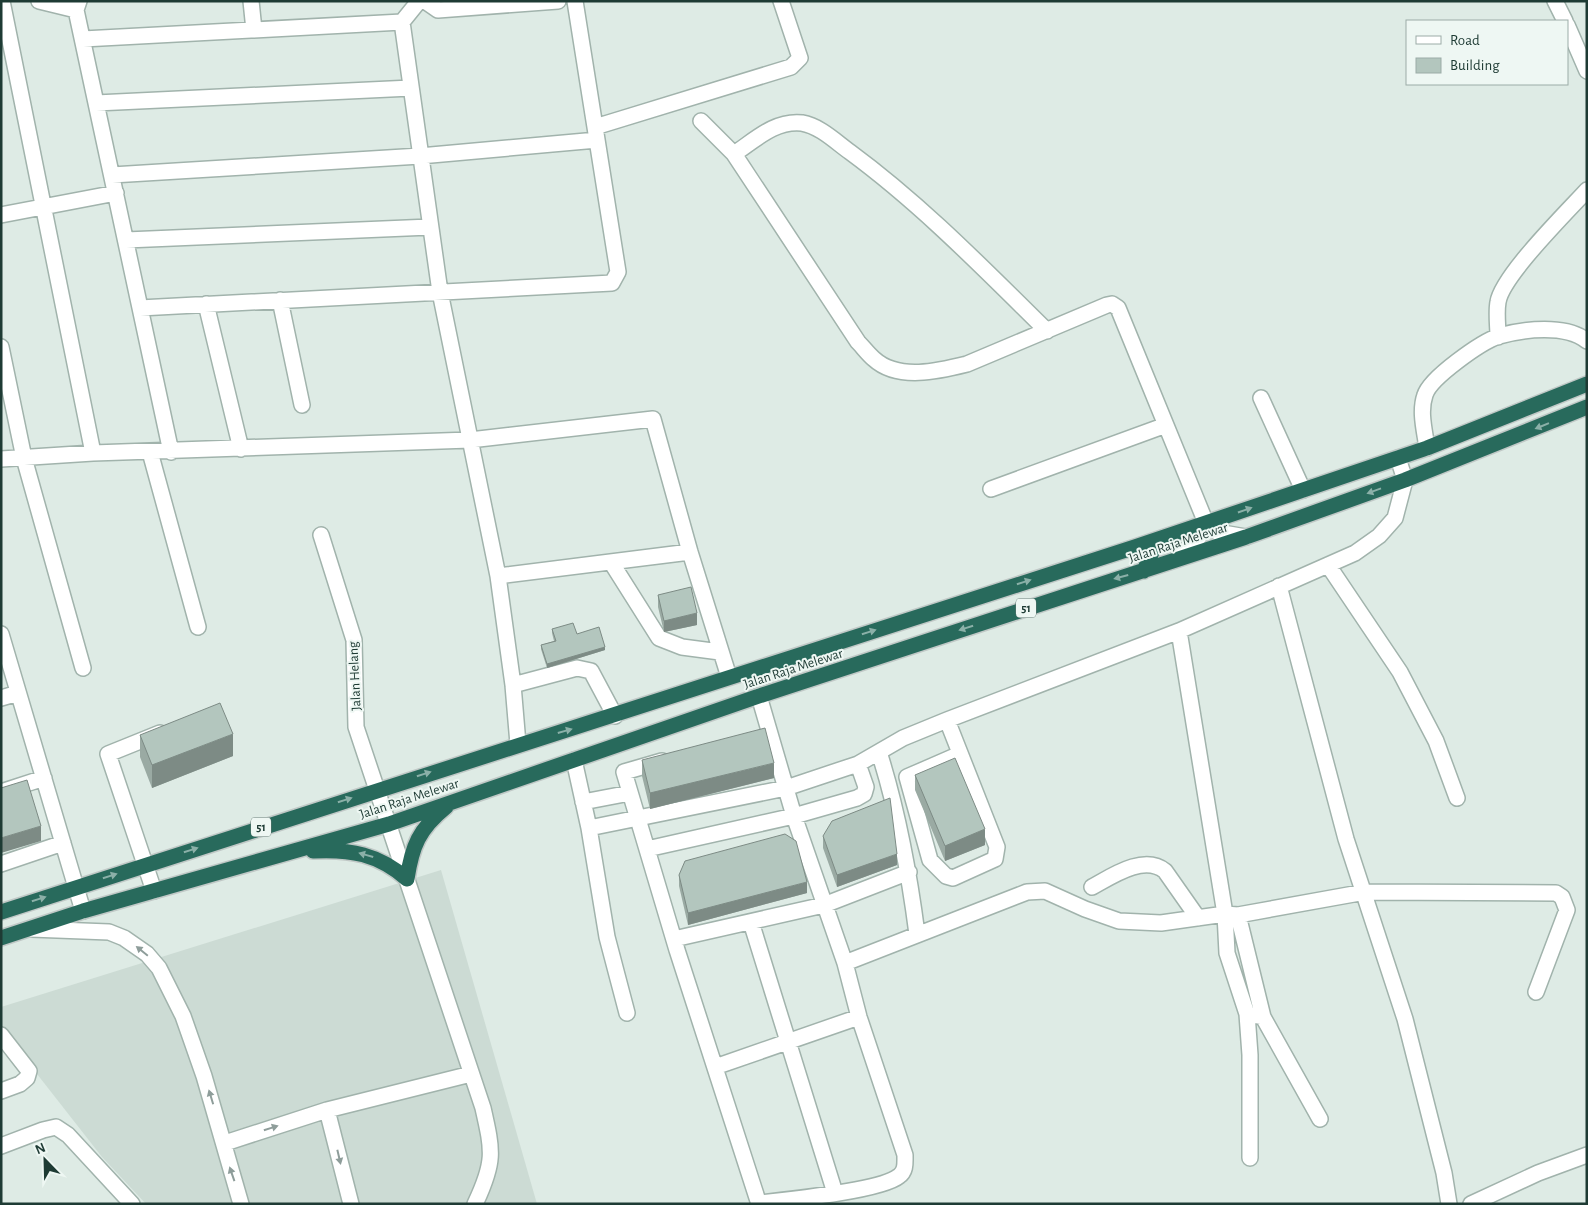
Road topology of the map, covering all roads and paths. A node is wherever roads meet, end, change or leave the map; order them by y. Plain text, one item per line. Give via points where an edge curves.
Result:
1 (2, 1) edge
2 (39, 1) edge
3 (251, 1) edge
4 (419, 1) edge
5 (425, 1) edge
6 (558, 1) edge
7 (575, 1) edge
8 (781, 1) edge
9 (1555, 1) edge
10 (78, 6) edge
11 (1564, 20) edge
12 (402, 22) junction
13 (1568, 27) edge
14 (254, 30) junction
15 (83, 39) junction
16 (1587, 71) edge
17 (411, 88) junction
18 (96, 103) junction
19 (701, 121) dead end
20 (596, 134) junction
21 (734, 154) junction
22 (420, 156) junction
23 (112, 176) junction
24 (1587, 190) edge
25 (116, 192) junction
26 (43, 206) junction
27 (1, 215) edge
28 (430, 227) junction
29 (126, 240) junction
30 (440, 292) junction
31 (280, 300) junction
32 (206, 304) junction
33 (140, 308) junction
34 (1047, 331) junction
35 (1498, 337) junction
36 (1587, 341) edge
37 (1, 347) edge
38 (1587, 384) edge
39 (1261, 398) dead end
40 (302, 405) dead end
41 (1587, 407) edge
42 (1166, 425) junction
43 (470, 440) junction
44 (1427, 448) junction
45 (241, 449) junction
46 (150, 452) junction
47 (171, 452) junction
48 (93, 453) junction
49 (24, 458) junction
50 (1398, 458) junction
51 (1, 459) edge
52 (1405, 480) junction
53 (991, 489) dead end
54 (1303, 490) junction
55 (1206, 522) junction
56 (321, 535) dead end
57 (1246, 537) junction
58 (1135, 547) junction
59 (690, 552) junction
60 (1177, 560) junction
61 (611, 562) junction
62 (1328, 565) junction
63 (1144, 571) junction
64 (498, 576) junction
65 (1279, 586) junction
66 (198, 627) dead end
67 (1179, 631) junction
68 (1, 634) edge
69 (720, 652) junction
70 (83, 668) dead end
71 (729, 677) junction
72 (513, 685) junction
73 (18, 692) junction
74 (759, 696) junction
75 (1, 698) edge
76 (615, 716) junction
77 (946, 720) junction
78 (172, 728) edge
79 (769, 729) junction
80 (751, 734) edge
81 (518, 744) junction
82 (879, 752) junction
83 (960, 754) junction
84 (678, 756) edge
85 (574, 760) junction
86 (858, 764) junction
87 (44, 778) junction
88 (786, 788) junction
89 (378, 789) junction
90 (1, 792) edge
91 (630, 793) junction
92 (1457, 798) dead end
93 (460, 799) junction
94 (583, 802) junction
95 (794, 816) junction
96 (638, 819) junction
97 (389, 824) junction
98 (589, 828) junction
99 (63, 843) junction
100 (647, 849) junction
101 (287, 852) junction
102 (1, 864) edge
103 (144, 865) junction
104 (909, 872) junction
105 (407, 879) junction
106 (76, 887) junction
107 (1092, 888) dead end
108 (154, 891) junction
109 (1365, 892) junction
110 (824, 905) junction
111 (83, 911) junction
112 (1, 912) edge
113 (1232, 914) junction
114 (1198, 918) junction
115 (750, 922) junction
116 (28, 929) junction
117 (916, 934) junction
118 (1, 938) edge
119 (674, 939) junction
120 (844, 963) junction
121 (1536, 992) dead end
122 (627, 1012) dead end
123 (1247, 1014) junction
124 (859, 1017) junction
125 (1263, 1017) junction
126 (1, 1035) edge
127 (788, 1041) junction
128 (715, 1067) junction
129 (471, 1074) junction
130 (1, 1091) edge
131 (326, 1110) junction
132 (1320, 1119) dead end
133 (225, 1143) junction
134 (1, 1146) edge
135 (1587, 1155) edge
136 (1250, 1158) dead end
137 (835, 1193) junction
138 (1475, 1203) edge
139 (132, 1204) edge
140 (241, 1204) edge
141 (351, 1204) edge
142 (475, 1204) edge
143 (759, 1204) edge
144 (1449, 1204) edge

1 - 26 street
2 - 10 street
3 - 14 street
4 - 12 street
5 - 6 street via 438,10
7 - 20 street
8 - 20 street via 800,58 791,67
9 - 11 street
10 - 15 street
12 - 14 street
12 - 17 street
13 - 16 street
14 - 15 street
15 - 18 street
17 - 18 street
17 - 22 street
18 - 23 street
19 - 21 street
20 - 22 street
20 - 30 street via 618,272 612,283
21 - 34 street via 770,129 784,124 802,123 820,130 893,184
21 - 34 street via 858,342 874,360 896,372 943,370 967,364
22 - 23 street
22 - 28 street
23 - 25 street
24 - 35 street via 1502,289 1498,302
25 - 26 street
25 - 29 street
26 - 27 street
26 - 48 street
28 - 29 street
28 - 30 street
29 - 33 street
30 - 31 street
30 - 43 street
31 - 32 street
31 - 40 street
32 - 33 street
32 - 45 street
33 - 47 street
34 - 42 street via 1107,305 1118,308
35 - 36 street via 1551,328 1577,333
35 - 44 street via 1453,364 1437,377 1425,394 1422,411
37 - 49 street
38 - 44 highway, Jalan Raja Melewar / 51
39 - 54 street
41 -> 52 highway, Jalan Raja Melewar / 51
42 - 53 street
42 - 55 street
43 - 45 street
43 - 59 street via 653,419
43 - 64 street
44 - 50 highway, Jalan Raja Melewar / 51
45 - 47 street
46 - 47 street
46 - 48 street
46 - 66 street
48 - 49 street
49 - 51 street
49 - 70 street
50 - 52 street
50 - 54 highway, Jalan Raja Melewar / 51
52 -> 57 highway, Jalan Raja Melewar / 51
52 - 62 street via 1395,518 1379,536 1355,553
55 -> 54 highway, Jalan Raja Melewar / 51
55 - 57 street via 1217,532
55 - 58 highway, Jalan Raja Melewar / 51
55 - 60 street via 1199,537
56 - 89 street, Jalan Helang via 354,640 356,727
57 - 60 highway, Jalan Raja Melewar / 51
58 - 63 highway via 1148,548 1152,552
71 -> 58 highway, Jalan Raja Melewar / 51
59 - 61 street
59 - 69 street
60 - 63 highway, Jalan Raja Melewar / 51
61 - 64 street
61 - 69 street via 659,638 682,647
62 - 65 street
62 - 92 street via 1400,672 1436,741
63 -> 74 highway, Jalan Raja Melewar / 51
64 - 72 street
65 - 67 street
65 - 109 street via 1346,839
67 - 77 street
67 - 113 street
68 - 73 street
69 - 71 street
71 - 76 highway, Jalan Raja Melewar / 51
72 - 76 street via 577,668 591,671
72 - 81 street
73 - 75 street
73 - 87 street
74 - 79 street
74 - 85 highway, Jalan Raja Melewar / 51
81 -> 76 highway, Jalan Raja Melewar / 51
77 - 82 street
77 - 83 street
78 - 103 street via 108,754
79 - 80 street
79 - 88 street
89 -> 81 highway, Jalan Raja Melewar / 51
82 - 86 street
82 - 104 street via 896,809
83 - 83 street via 998,847 995,859 953,878 946,876 930,860 908,777
84 - 91 street via 624,772
85 - 93 highway, Jalan Raja Melewar / 51
85 - 94 street
86 - 88 street
86 - 95 street via 866,787 864,794
87 - 90 street
87 - 99 street
88 - 95 street
88 - 96 street
89 - 97 street, Jalan Helang
103 -> 89 highway, Jalan Raja Melewar / 51
91 - 94 street
91 - 96 street
93 - 97 highway, Jalan Raja Melewar / 51
93 - 105 highway via 433,817 422,829 414,846
94 - 98 street
95 - 100 street
95 - 110 street
96 - 98 street
96 - 100 street
97 - 101 highway, Jalan Raja Melewar / 51
97 - 105 street, Jalan Helang
98 - 122 street via 607,937
99 - 102 street
99 - 106 street
100 - 119 street
105 -> 101 highway via 374,858 348,850
101 - 108 highway, Jalan Raja Melewar / 51
106 -> 103 highway, Jalan Raja Melewar / 51
103 - 108 street
104 - 110 street
104 - 117 street
105 - 129 street, Jalan Helang
106 - 111 street
112 -> 106 highway, Jalan Raja Melewar / 51
107 - 114 street via 1131,868 1149,863 1158,865 1166,871
108 - 111 highway, Jalan Raja Melewar / 51
109 - 113 street
109 - 121 street via 1556,893 1562,897 1566,910
109 - 144 street via 1405,1019
110 - 115 street
110 - 120 street
111 - 116 highway, Jalan Raja Melewar / 51
113 - 114 street
113 - 123 street via 1227,953
113 - 125 street
114 - 117 street via 1161,923 1120,921 1045,891 1027,892
115 - 119 street
115 - 127 street
116 - 118 highway, Jalan Raja Melewar / 51
133 -> 116 street via 183,1016 159,968 147,954 109,932
117 - 120 street
119 - 128 street
120 - 124 street
123 - 125 street
123 - 136 street
124 - 127 street
124 - 137 street via 905,1155 905,1169 899,1177 885,1183
125 - 132 street
126 - 130 street via 29,1071 20,1084
127 - 128 street
127 - 137 street
128 - 143 street
129 - 131 street
129 - 142 street, Jalan Helang via 492,1148 491,1166
133 -> 131 street
131 -> 141 street
140 -> 133 street
134 - 139 street via 56,1128 68,1135
135 - 138 street via 1538,1173
137 - 143 street

